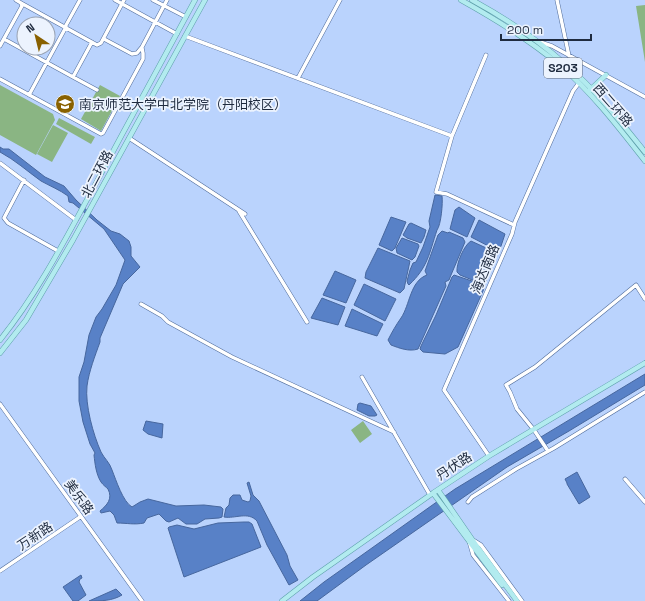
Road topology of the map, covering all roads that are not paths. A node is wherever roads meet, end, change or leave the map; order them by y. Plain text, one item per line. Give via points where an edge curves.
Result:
1 (16, 0) edge
2 (80, 0) edge
3 (114, 0) edge
4 (124, 0) edge
5 (153, 0) edge
6 (167, 0) edge
7 (195, 0) edge
8 (204, 0) edge
9 (340, 0) edge
10 (461, 0) edge
11 (472, 0) edge
12 (557, 0) edge
13 (21, 3) junction
14 (122, 4) junction
15 (164, 6) junction
16 (186, 18) junction
17 (155, 22) junction
18 (65, 27) junction
19 (177, 33) junction
20 (185, 36) junction
21 (4, 39) junction
22 (104, 39) junction
23 (92, 42) junction
24 (534, 42) junction
25 (0, 46) edge
26 (142, 48) junction
27 (486, 56) dead end
28 (570, 56) junction
29 (47, 62) junction
30 (606, 75) junction
31 (73, 77) junction
32 (298, 78) junction
33 (0, 79) edge
34 (579, 83) junction
35 (97, 90) dead end
36 (590, 91) junction
37 (29, 95) junction
38 (645, 97) edge
39 (123, 133) junction
40 (452, 136) junction
41 (129, 138) junction
42 (645, 152) edge
43 (645, 161) edge
44 (0, 163) edge
45 (24, 180) junction
46 (238, 210) junction
47 (245, 214) dead end
48 (76, 220) junction
49 (514, 225) junction
50 (58, 252) junction
51 (63, 258) junction
52 (645, 299) edge
53 (140, 304) dead end
54 (307, 322) dead end
55 (0, 340) edge
56 (0, 353) edge
57 (645, 363) edge
58 (362, 377) dead end
59 (645, 392) edge
60 (0, 404) edge
61 (534, 430) junction
62 (394, 432) junction
63 (547, 450) junction
64 (489, 456) junction
65 (625, 479) dead end
66 (433, 493) junction
67 (468, 502) dead end
68 (645, 502) edge
69 (80, 517) junction
70 (470, 540) junction
71 (0, 571) edge
72 (142, 601) edge
73 (282, 601) edge
74 (509, 601) edge
75 (514, 601) edge
76 (517, 601) edge
77 (522, 601) edge

1 - 13 street
2 - 18 street
3 - 14 street
4 - 14 street
5 - 15 street
6 - 15 street
7 - 16 main road, 北二环路
8 - 20 main road, 北二环路
9 - 32 street
10 - 24 main road, 西二环路 / S203
11 - 24 main road, 西二环路 / S203 via 519,28
12 - 28 street
13 - 18 street
13 - 21 street via 22,6
14 - 17 street
14 - 22 street
15 - 16 street
15 - 17 street
16 - 19 main road, 北二环路
17 - 19 street
17 - 26 street
18 - 23 street
18 - 29 street
19 - 20 main road
19 - 39 main road, 北二环路
20 - 32 street
20 - 41 main road, 北二环路
21 - 25 street
21 - 29 street
22 - 23 street via 100,45
22 - 26 street via 132,54
23 - 31 street
24 - 28 street via 552,46
24 - 34 main road, 西二环路 / S203
24 - 36 main road, 西二环路 / S203 via 566,64
26 - 37 street via 143,59 100,134
27 - 40 street
28 - 30 street
29 - 31 street
29 - 37 street
30 - 36 main road
30 - 38 street
31 - 35 street
32 - 40 street
33 - 37 street
34 - 36 main road, 西二环路 / S203
34 - 49 street, 海达南路 via 573,91
36 - 42 main road, 西二环路 / S203 via 615,114
36 - 43 main road, 西二环路 / S203
39 - 41 main road
39 - 48 main road, 北二环路
40 - 49 street via 436,192 447,194
41 - 46 street
41 - 51 main road, 北二环路
44 - 45 street
45 - 48 street
45 - 50 street via 4,218 8,223
46 - 47 street
46 - 54 street
48 - 50 main road, 北二环路
49 - 64 street, 海达南路 via 444,390
50 - 51 main road
50 - 55 main road, 北二环路 via 20,315
51 - 56 main road, 北二环路 via 26,320
52 - 61 street via 636,285 534,367 506,385 517,409
53 - 62 street via 232,357
57 - 61 main road, 丹伏路
58 - 62 street
59 - 63 street
60 - 69 street, 美乐路
61 - 63 street
61 - 64 main road, 丹伏路
62 - 66 street
63 - 67 street
64 - 66 main road, 丹伏路
65 - 68 street
66 - 70 main road via 440,498
66 - 73 main road, 丹伏路
69 - 71 street, 万新路
69 - 72 street, 美乐路
70 - 74 street via 473,555
70 - 75 main road
70 - 76 main road
70 - 77 street via 481,545

